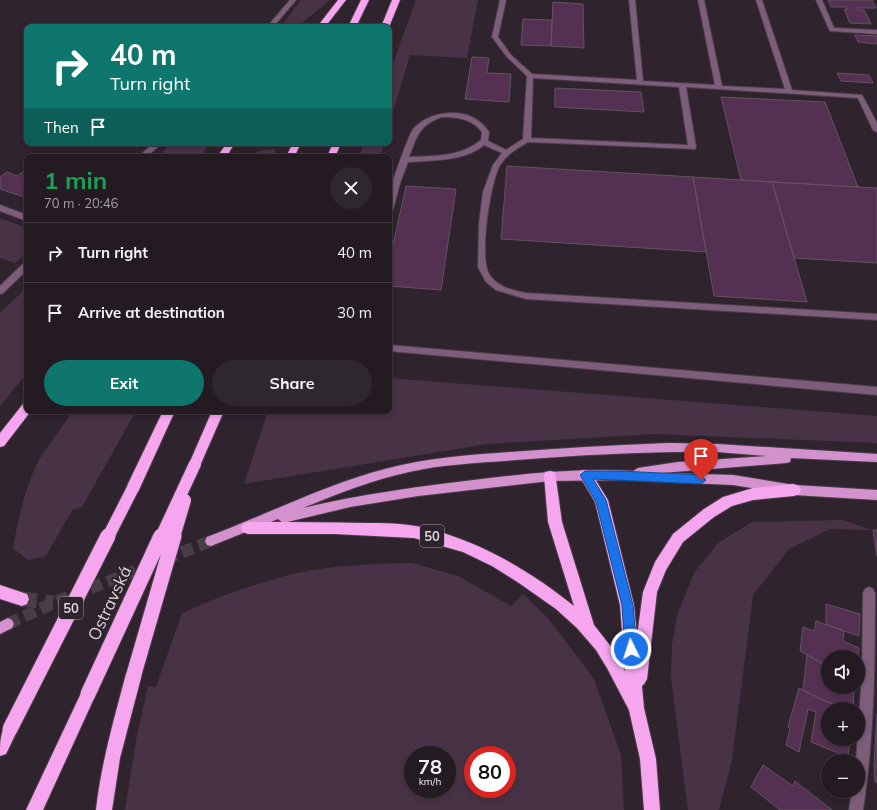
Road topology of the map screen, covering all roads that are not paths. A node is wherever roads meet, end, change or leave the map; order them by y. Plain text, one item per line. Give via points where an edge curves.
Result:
1 (293, 0) edge
2 (342, 0) edge
3 (365, 0) edge
4 (396, 0) edge
5 (503, 0) edge
6 (632, 0) edge
7 (701, 0) edge
8 (759, 0) edge
9 (819, 0) edge
10 (273, 24) edge
11 (323, 24) edge
12 (353, 24) edge
13 (387, 24) edge
14 (877, 32) edge
15 (530, 76) junction
16 (640, 82) junction
17 (682, 84) junction
18 (720, 87) junction
19 (789, 92) junction
20 (877, 130) edge
21 (527, 140) junction
22 (483, 142) junction
23 (155, 146) edge
24 (229, 146) edge
25 (507, 153) junction
26 (145, 154) edge
27 (222, 154) edge
28 (405, 160) junction
29 (392, 198) edge
30 (0, 208) edge
31 (24, 217) edge
32 (24, 268) edge
33 (0, 291) edge
34 (877, 317) edge
35 (392, 348) edge
36 (877, 391) edge
37 (24, 411) edge
38 (168, 414) edge
39 (217, 414) edge
40 (0, 442) edge
41 (816, 456) junction
42 (877, 458) edge
43 (195, 464) junction
44 (585, 475) junction
45 (620, 475) junction
46 (550, 476) junction
47 (794, 490) junction
48 (877, 495) edge
49 (248, 528) junction
50 (211, 541) tunnel mouth
51 (0, 592) edge
52 (869, 593) dead end
53 (22, 599) tunnel mouth
54 (589, 630) junction
55 (636, 708) junction
56 (0, 748) edge
57 (34, 810) edge
58 (104, 810) edge
59 (652, 810) edge
60 (856, 810) edge

1 - 10 street
2 - 11 highway
3 - 12 highway
4 - 13 highway
5 - 15 street via 495,37 509,56
6 - 16 street
7 - 18 street
8 - 19 street
9 - 14 street via 832,30
15 - 16 street
15 - 21 street
16 - 17 street
17 - 18 street
17 - 21 street via 692,146
18 - 19 street
19 - 20 street via 860,96
21 - 25 street
22 - 25 street
22 - 28 street via 475,149 462,153
22 - 28 street via 486,134 484,128 475,120 455,115 438,116 420,125
23 - 26 street
24 - 27 highway
25 - 34 street via 494,169 488,184 482,252 482,267 486,277 494,286 506,292 526,296
28 - 29 street
30 - 31 street
32 - 33 street
35 - 36 street
37 - 40 highway
38 - 56 highway, Ostravská / 50, bridge
39 - 43 highway, Ostravská
41 - 42 main road
41 - 45 main road via 678,466
41 - 49 main road via 716,448 632,449 444,462 410,467 370,478 327,493
43 - 57 highway, Ostravská, bridge
43 - 58 highway, bridge via 118,731
44 - 45 main road
44 - 46 main road
44 - 55 highway, 50 via 601,500 627,605
45 - 47 main road via 733,480
46 - 49 main road via 418,491 350,502
46 - 54 highway via 555,522
47 - 48 main road
47 - 55 highway, 50 via 752,494 728,501 678,538 660,567 650,592
49 - 50 main road
49 - 54 highway, 50 via 401,530 447,540 478,551 506,566 560,604
51 - 53 highway
52 - 60 street via 862,776
54 - 55 highway, 50 via 611,662
55 - 59 highway, 50 via 648,759

